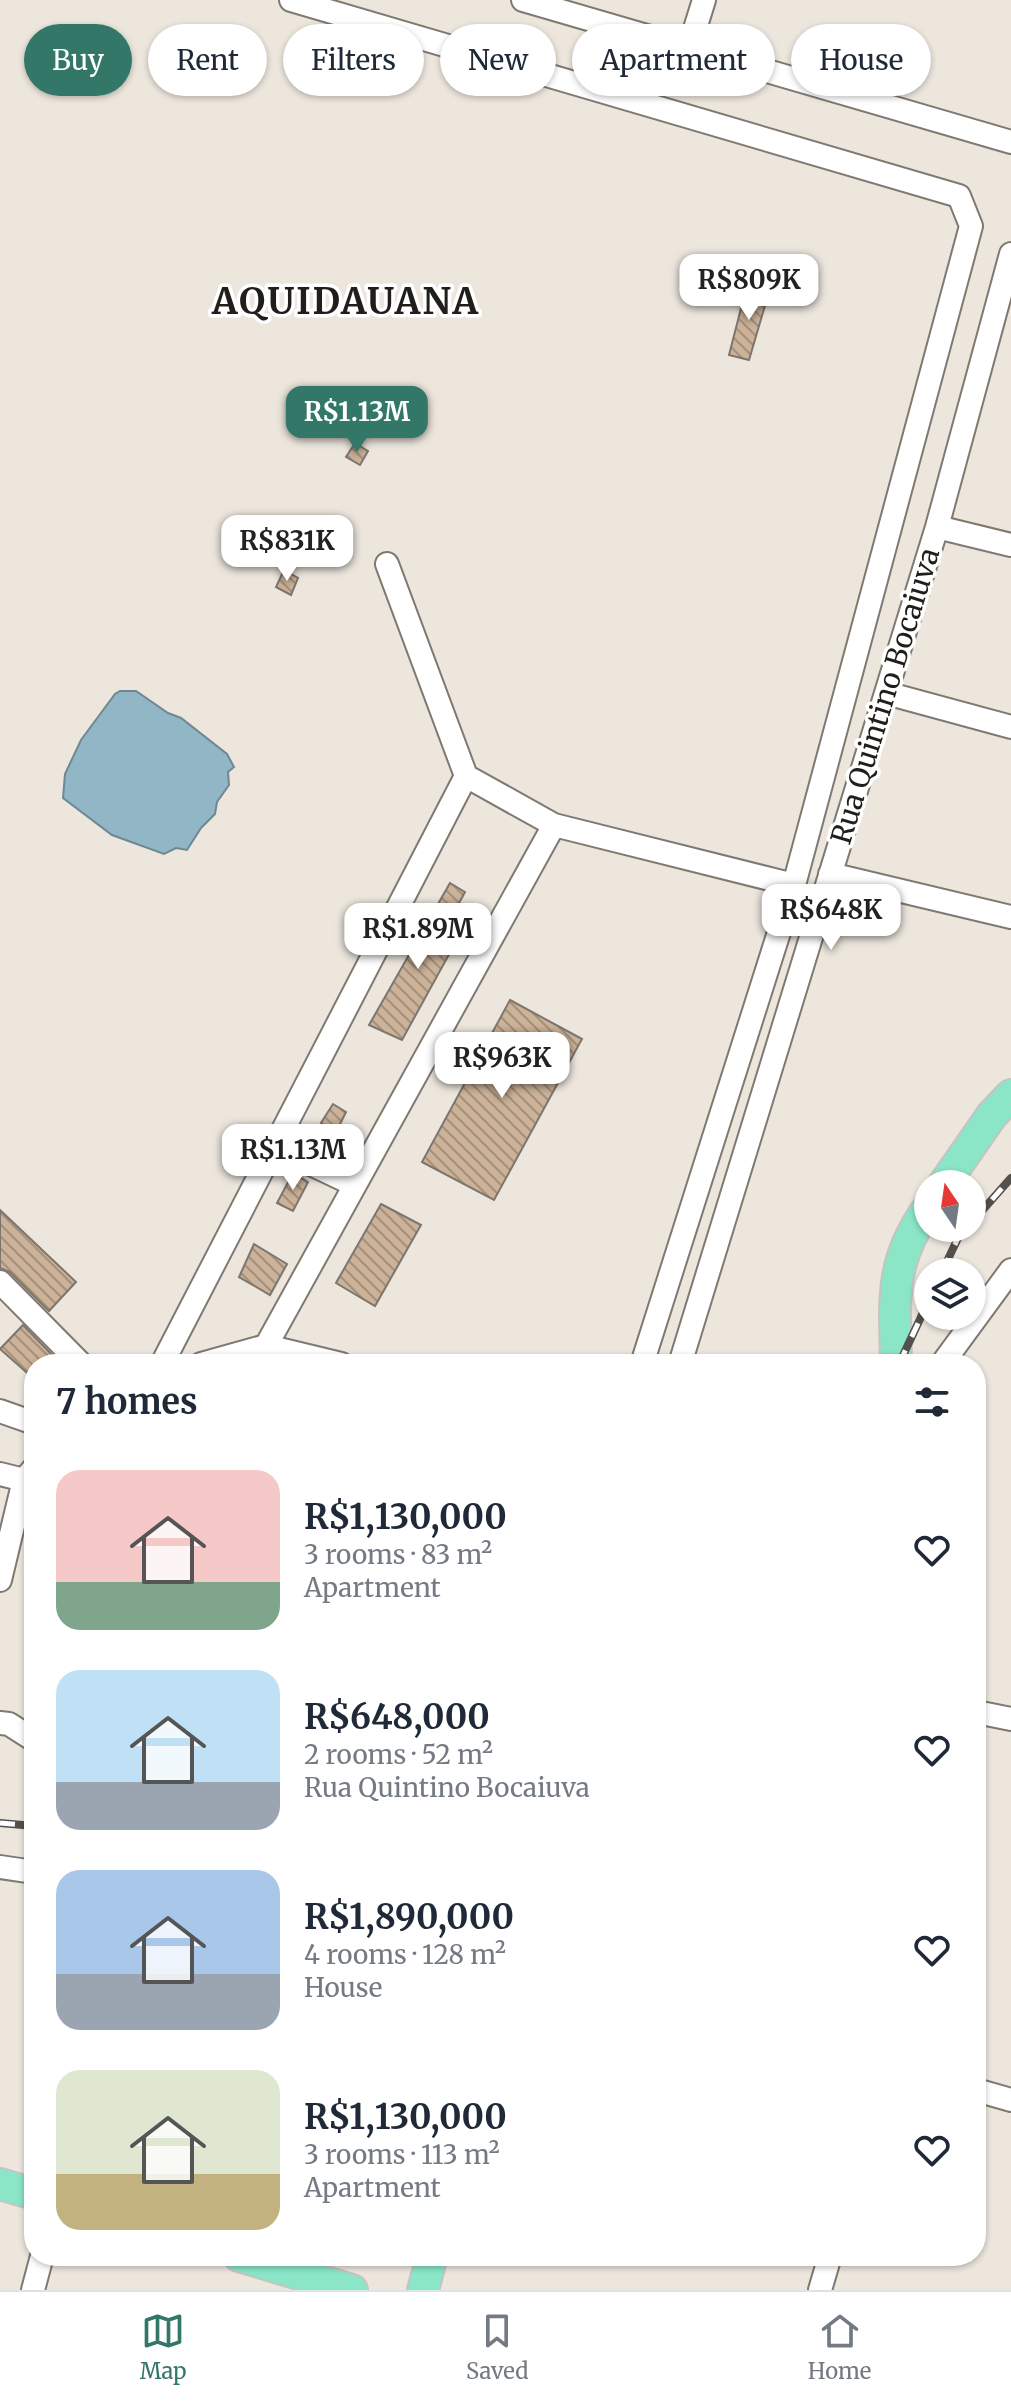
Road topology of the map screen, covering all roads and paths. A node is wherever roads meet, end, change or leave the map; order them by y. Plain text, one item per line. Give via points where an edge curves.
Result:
1 (291, 0) edge
2 (523, 0) edge
3 (704, 0) edge
4 (606, 24) edge
5 (696, 24) edge
6 (775, 73) edge
7 (1011, 142) edge
8 (1011, 254) edge
9 (937, 527) junction
10 (1011, 545) edge
11 (387, 564) dead end
12 (886, 693) junction
13 (1011, 727) edge
14 (466, 776) junction
15 (554, 825) junction
16 (830, 874) junction
17 (794, 885) junction
18 (1011, 917) edge
19 (1011, 1095) edge
20 (273, 1146) junction
21 (954, 1170) edge
22 (355, 1185) junction
23 (914, 1234) edge
24 (1011, 1270) edge
25 (3, 1291) edge
26 (70, 1354) edge
27 (167, 1354) edge
28 (265, 1354) edge
29 (645, 1354) edge
30 (683, 1354) edge
31 (896, 1354) edge
32 (949, 1354) edge
33 (0, 1411) edge
34 (24, 1419) edge
35 (0, 1474) edge
36 (24, 1474) edge
37 (24, 1492) edge
38 (0, 1580) edge
39 (986, 1714) edge
40 (1011, 1719) edge
41 (0, 1723) edge
42 (24, 1734) edge
43 (0, 1867) edge
44 (24, 1871) edge
45 (986, 2093) edge
46 (1011, 2100) edge
47 (0, 2184) edge
48 (24, 2191) edge
49 (39, 2266) edge
50 (272, 2266) edge
51 (429, 2266) edge
52 (827, 2266) edge
53 (33, 2290) edge
54 (352, 2290) edge
55 (423, 2290) edge
56 (820, 2290) edge

1 - 17 street via 959,196 971,226
2 - 4 street
3 - 5 street
6 - 7 street
8 - 9 street, Rua Quintino Bocaiuva
9 - 10 street
9 - 12 street, Rua Quintino Bocaiuva
11 - 14 street
12 - 13 street
12 - 16 street, Rua Quintino Bocaiuva
14 - 15 street
14 - 20 street
15 - 17 street
15 - 22 street
16 - 18 street
16 - 30 street, Rua Quintino Bocaiuva
17 - 29 street
19 - 21 main road
20 - 22 street
20 - 27 street
22 - 28 street
23 - 31 main road via 899,1261
24 - 32 street
25 - 26 street
33 - 34 street
35 - 36 street
37 - 38 street
39 - 40 street
41 - 42 street
43 - 44 street
45 - 46 street
47 - 48 main road
49 - 53 street
50 - 54 main road
51 - 55 main road
52 - 56 street

